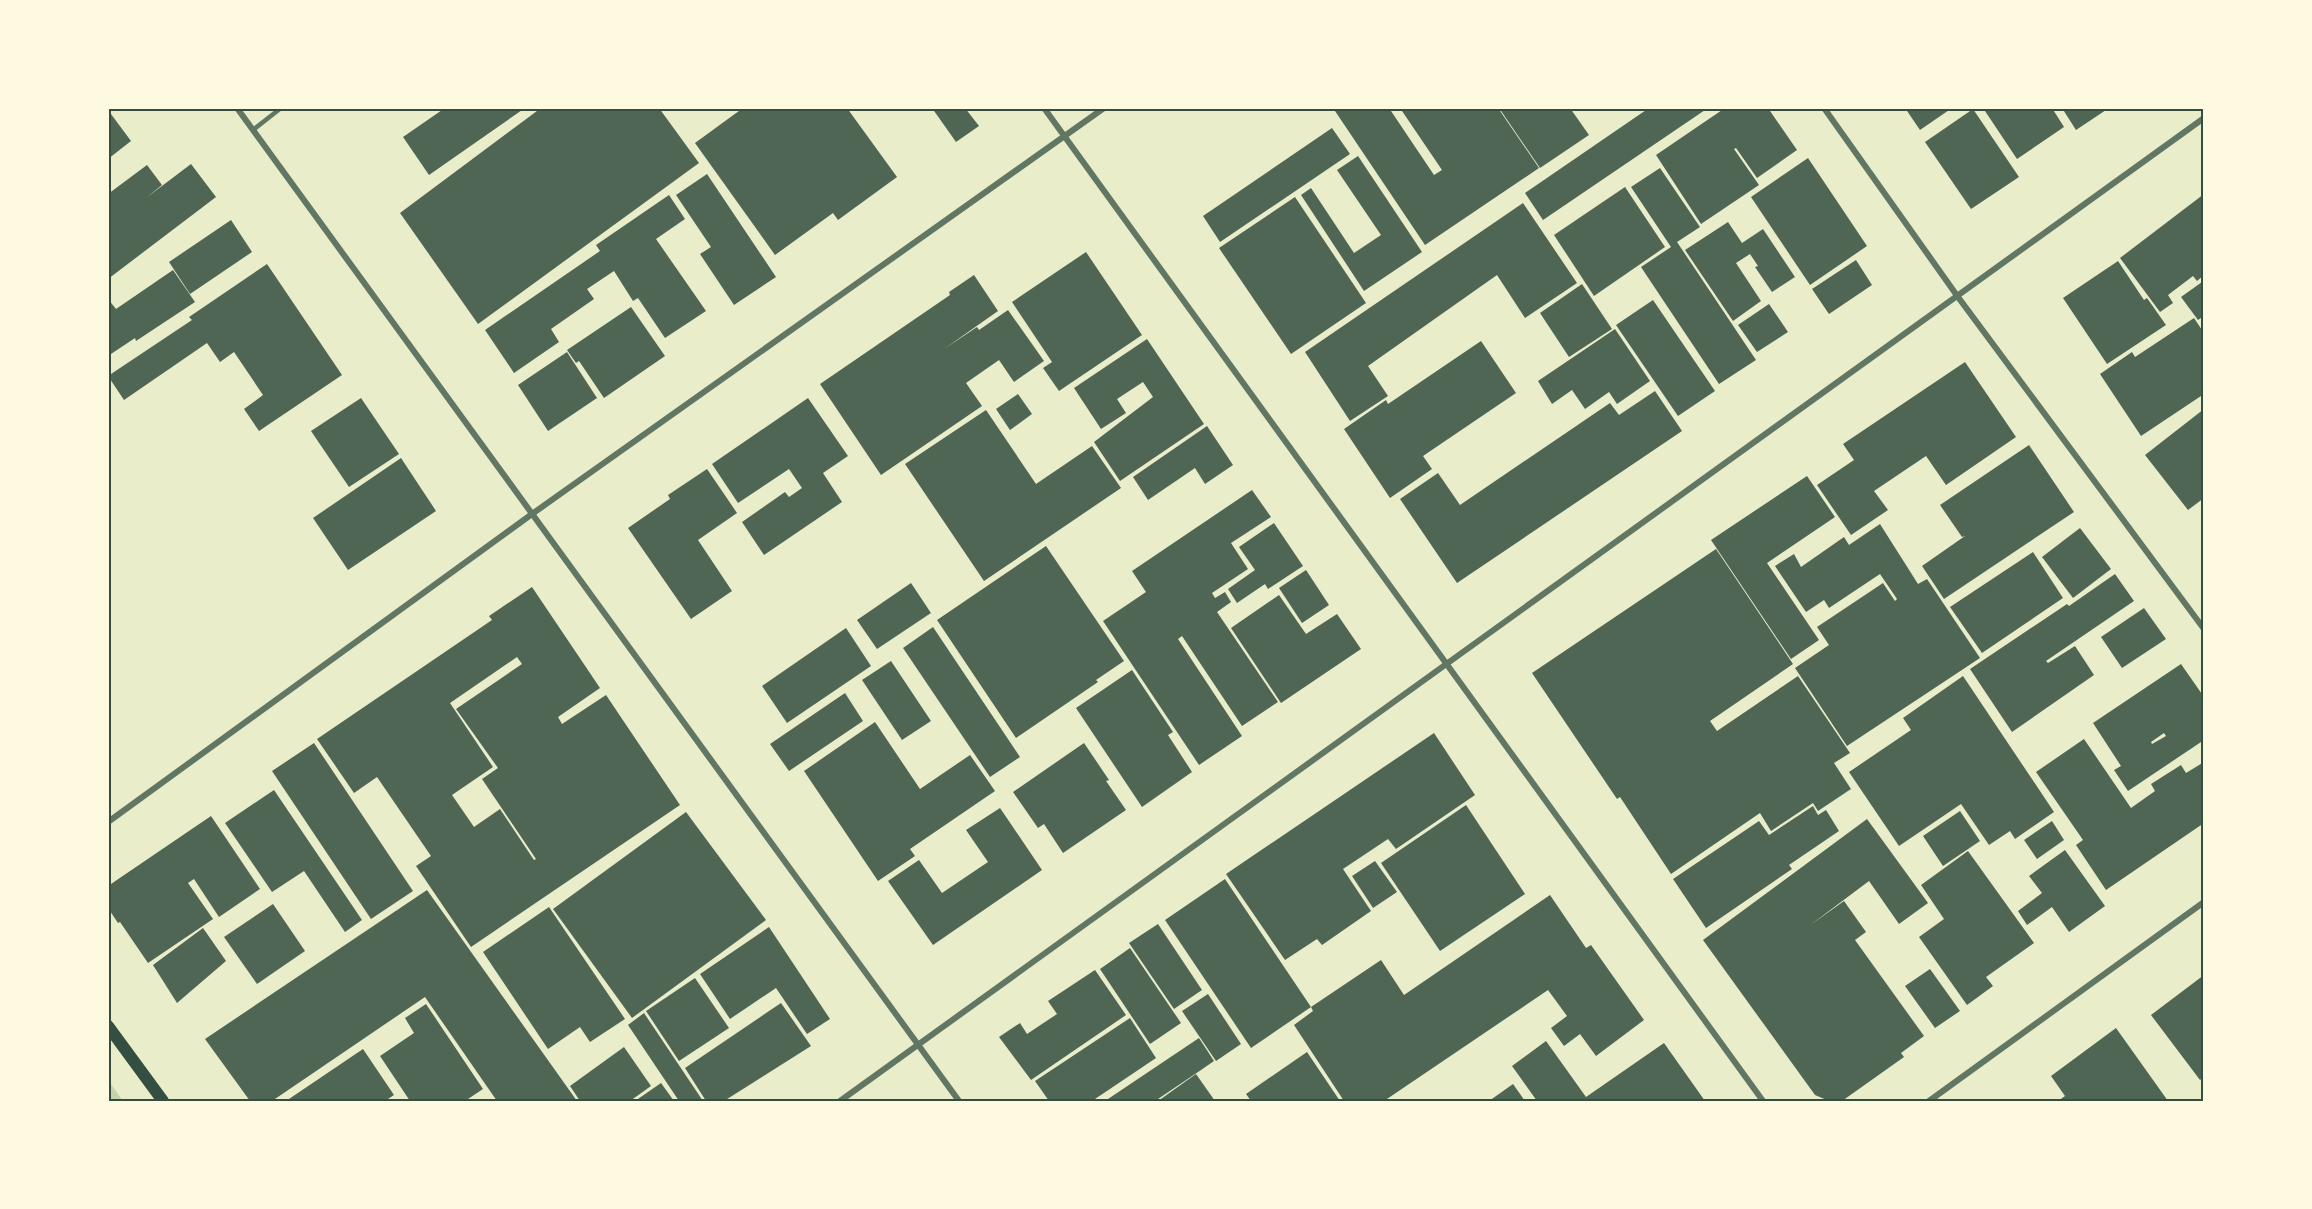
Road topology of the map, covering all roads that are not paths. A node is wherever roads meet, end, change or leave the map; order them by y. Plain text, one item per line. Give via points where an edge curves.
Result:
1 (237, 108) edge
2 (281, 108) edge
3 (1044, 108) edge
4 (1104, 108) edge
5 (1824, 108) edge
6 (2204, 118) edge
7 (254, 130) junction
8 (1065, 136) junction
9 (1958, 297) junction
10 (532, 514) junction
11 (2204, 629) edge
12 (1447, 665) junction
13 (108, 822) edge
14 (2204, 902) edge
15 (108, 1026) edge
16 (918, 1045) junction
17 (162, 1101) edge
18 (840, 1101) edge
19 (959, 1101) edge
20 (1763, 1101) edge
21 (1929, 1101) edge

1 - 7 street
2 - 7 lane
3 - 8 street
4 - 8 street
5 - 9 street
6 - 9 street
7 - 10 street
8 - 10 street
8 - 12 street
9 - 11 street
9 - 12 street
10 - 13 street
10 - 16 street
12 - 16 street
12 - 20 street
14 - 21 street
15 - 17 main road
16 - 18 street
16 - 19 street

